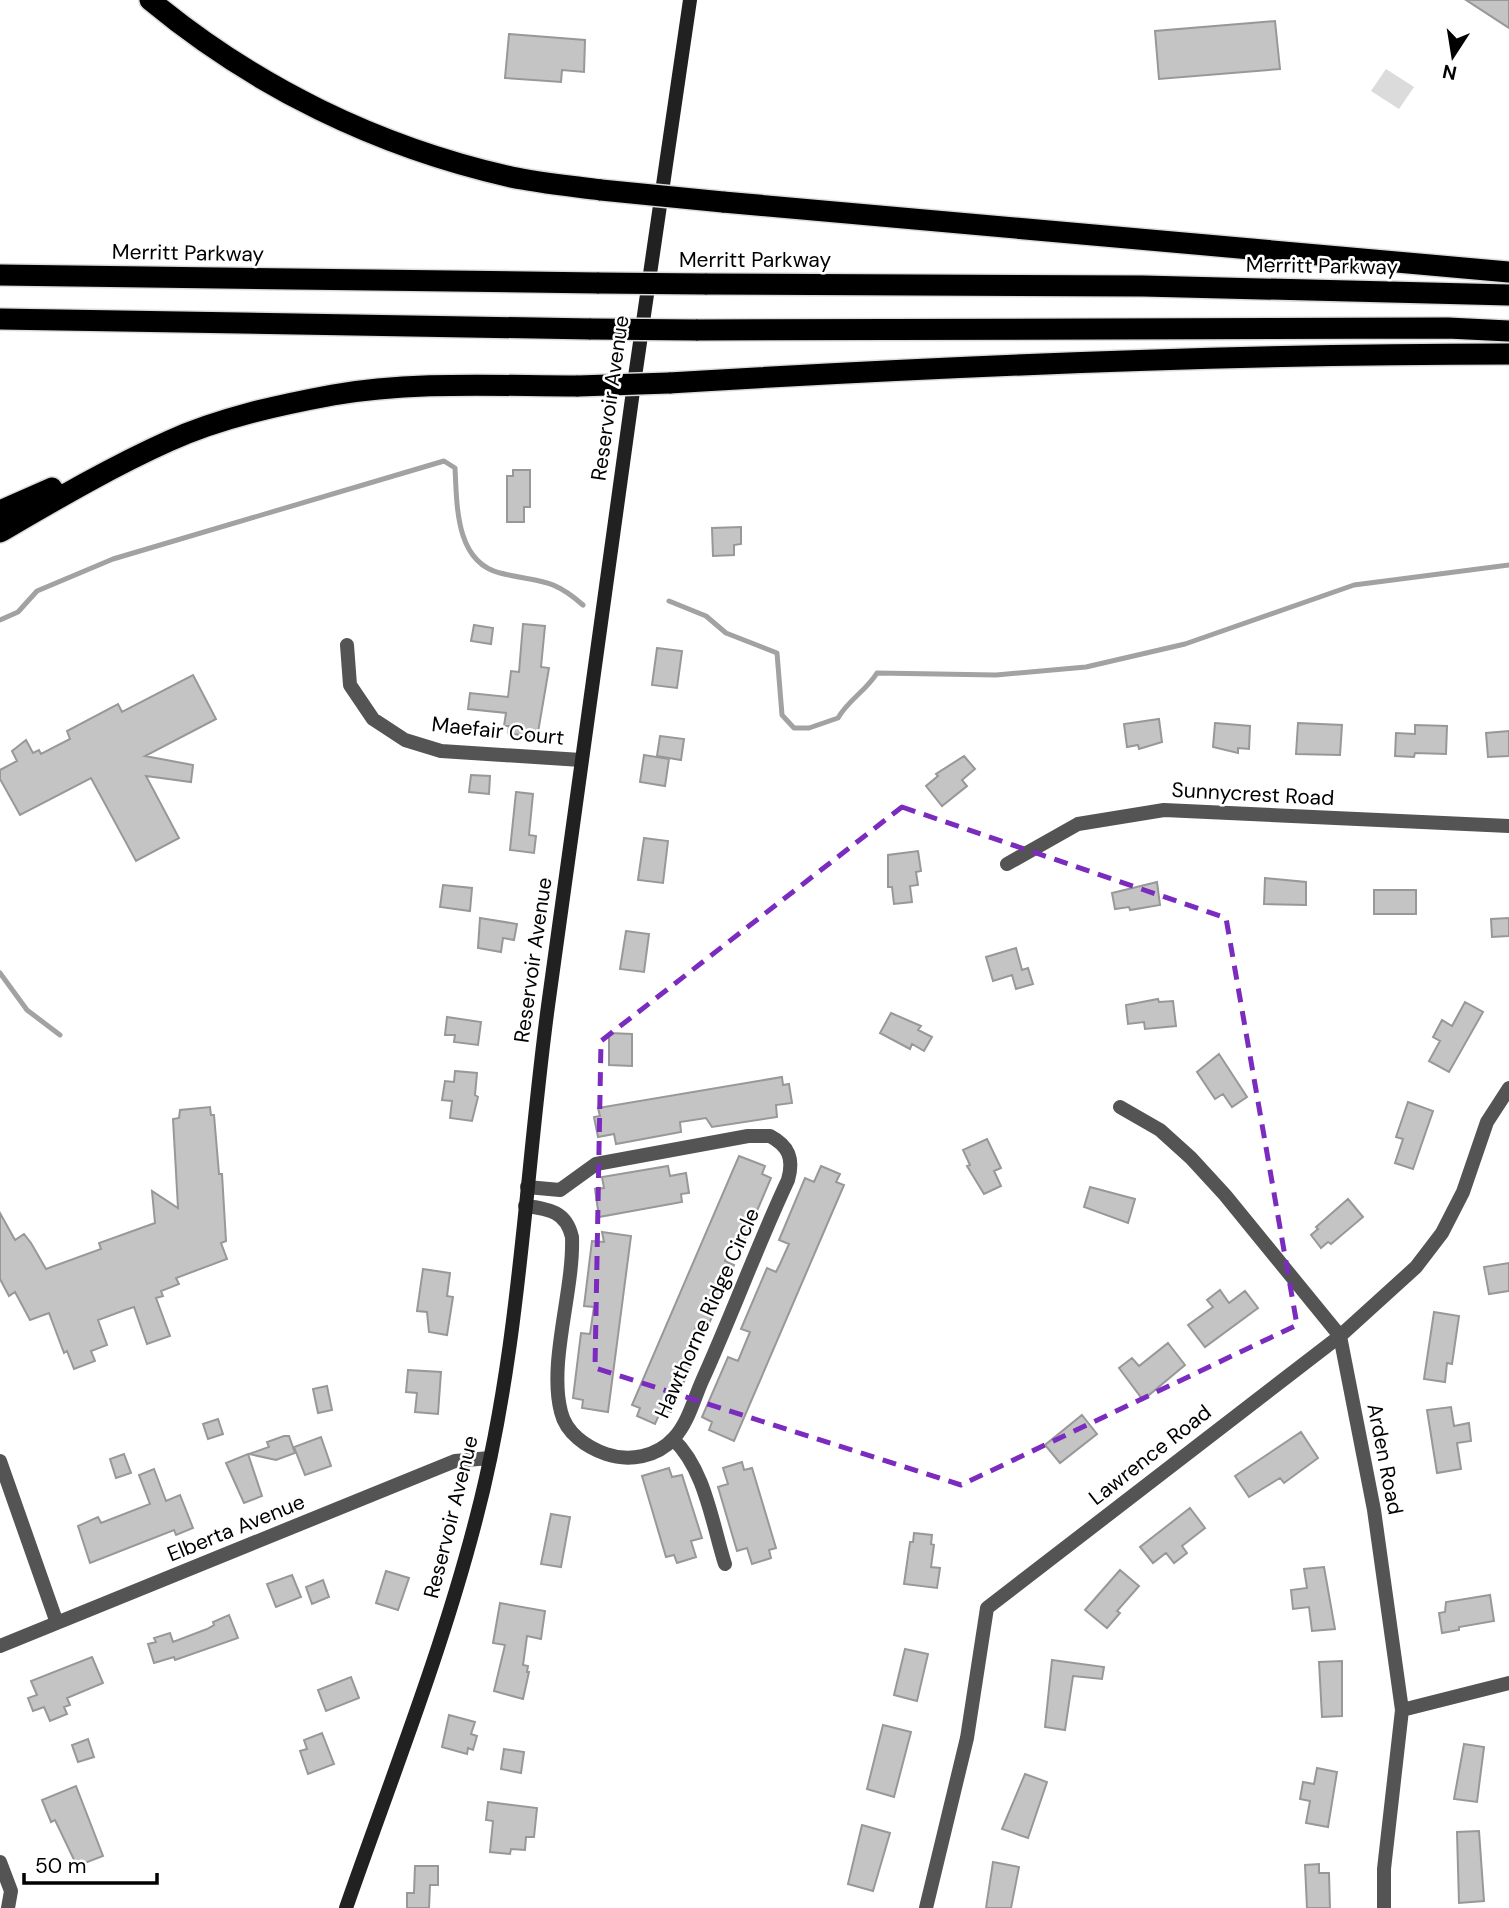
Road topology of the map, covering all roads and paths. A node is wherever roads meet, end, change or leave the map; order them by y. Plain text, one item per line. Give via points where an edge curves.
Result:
1 (150, 0) edge
2 (690, 0) edge
3 (1509, 272) edge
4 (0, 275) edge
5 (1509, 295) edge
6 (0, 319) edge
7 (1509, 331) edge
8 (1509, 354) edge
9 (171, 440) junction
10 (0, 511) edge
11 (0, 532) edge
12 (347, 645) dead end
13 (581, 760) junction
14 (1509, 826) edge
15 (1007, 864) dead end
16 (1509, 1088) edge
17 (1120, 1107) dead end
18 (527, 1187) junction
19 (525, 1206) junction
20 (1340, 1336) junction
21 (673, 1439) junction
22 (490, 1458) junction
23 (0, 1461) edge
24 (725, 1564) dead end
25 (57, 1623) junction
26 (0, 1646) edge
27 (1509, 1683) edge
28 (1402, 1710) junction
29 (0, 1862) edge
30 (8, 1908) edge
31 (346, 1908) edge
32 (926, 1908) edge
33 (1384, 1908) edge

1 - 3 highway, bridge via 260,78 351,127 421,153 513,177 601,191
2 - 13 main road, Reservoir Avenue
4 - 5 highway, Merritt Parkway, bridge via 1143,286
6 - 7 highway, bridge via 696,330
8 - 9 highway, bridge via 926,368 669,383 442,387 334,395 246,415
9 - 10 highway
9 - 11 highway via 65,493
12 - 13 street, Maefair Court via 350,685 373,719 405,740 442,751
13 - 18 main road, Reservoir Avenue
14 - 15 street, Sunnycrest Road via 1164,810 1078,824
16 - 20 street, Lawrence Road via 1487,1122 1463,1192 1442,1233 1416,1267
17 - 20 street, Arden Road via 1160,1130 1191,1158
18 - 19 main road, Reservoir Avenue
18 - 21 street, Hawthorne Ridge Circle via 560,1190 601,1163 748,1136 770,1136 788,1151 792,1165 788,1180
19 - 21 street, Hawthorne Ridge Circle via 557,1212 572,1237 559,1382 561,1411 568,1428 593,1448 621,1458 647,1455
19 - 22 main road, Reservoir Avenue
20 - 28 street, Arden Road via 1374,1510
20 - 32 street, Lawrence Road via 987,1608 967,1738
21 - 24 street via 694,1466
22 - 25 street, Elberta Avenue via 455,1461
22 - 31 main road, Reservoir Avenue via 458,1581
23 - 25 street
25 - 26 street, Elberta Avenue
27 - 28 street
28 - 33 street, Arden Road via 1384,1869
29 - 30 street via 11,1891

